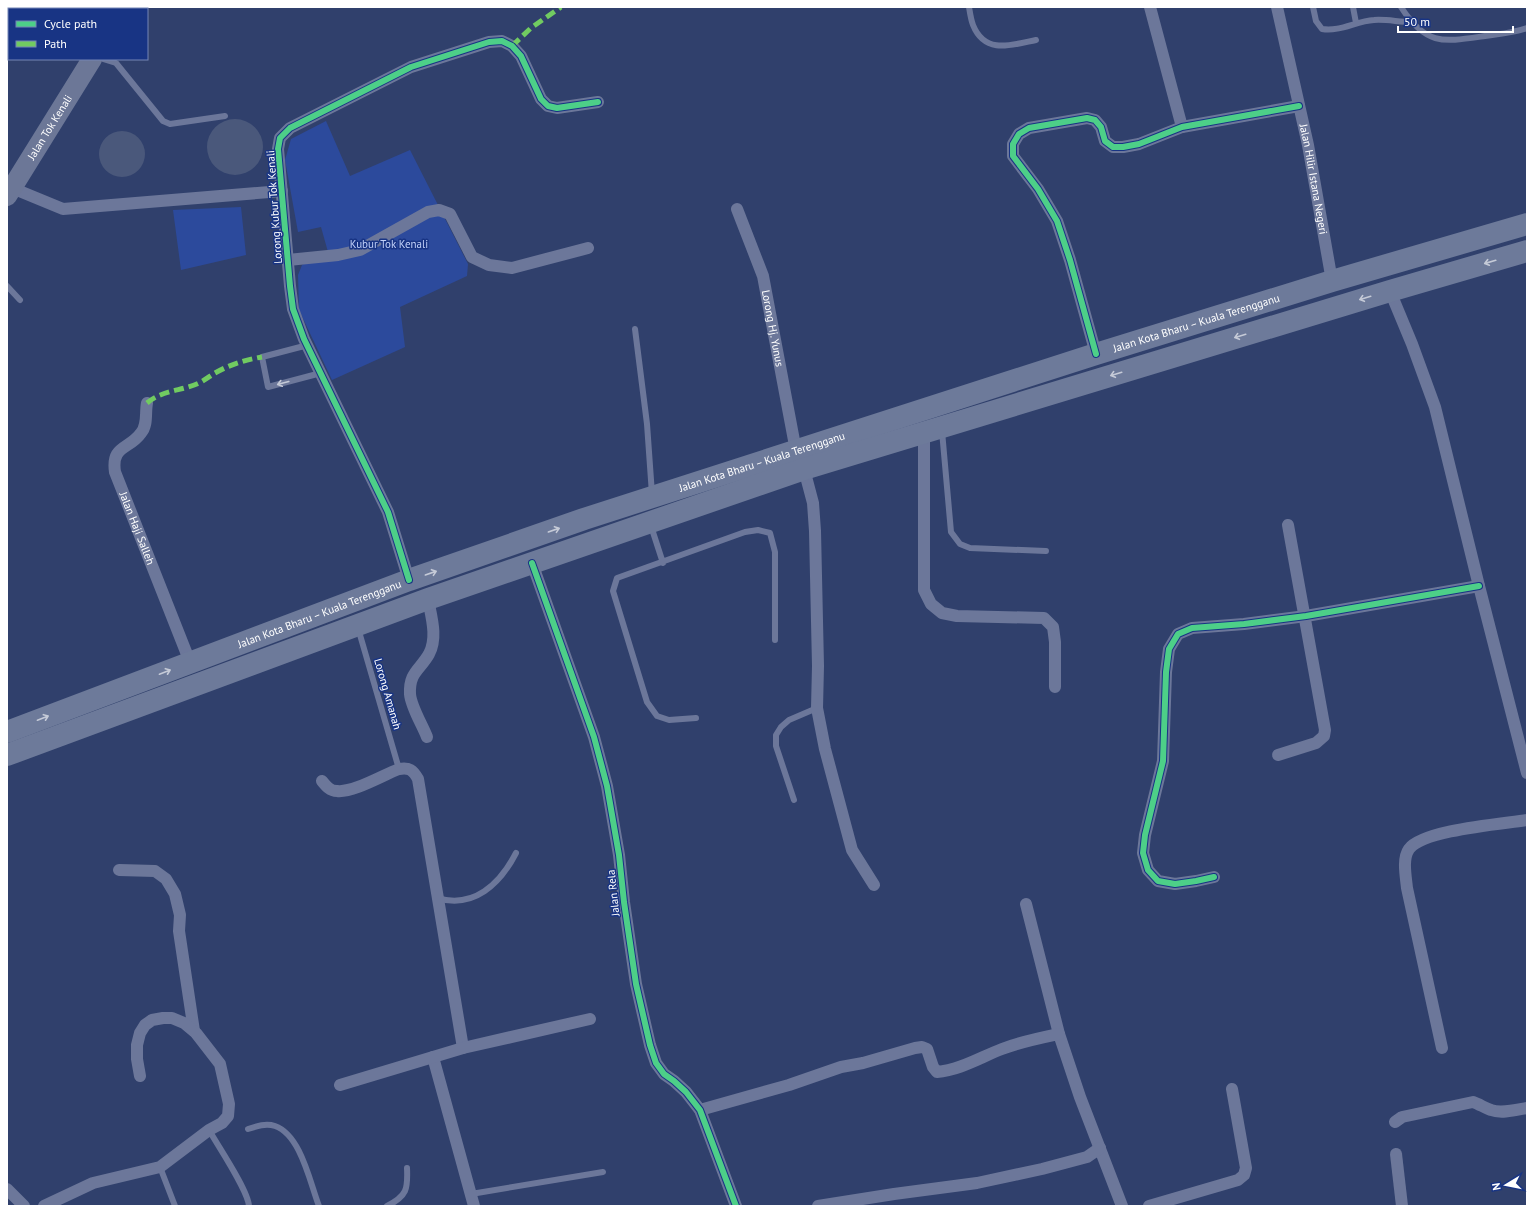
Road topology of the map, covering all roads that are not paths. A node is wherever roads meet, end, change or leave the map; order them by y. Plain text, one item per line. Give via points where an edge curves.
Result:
1 (968, 7) edge
2 (1150, 7) edge
3 (1277, 7) edge
4 (1314, 7) edge
5 (1353, 7) edge
6 (1400, 7) edge
7 (1411, 22) junction
8 (1356, 23) junction
9 (1527, 28) edge
10 (1036, 40) dead end
11 (91, 60) edge
12 (106, 60) edge
13 (598, 102) dead end
14 (1299, 106) junction
15 (225, 116) dead end
16 (1182, 126) junction
17 (282, 191) junction
18 (9, 192) edge
19 (737, 209) dead end
20 (1527, 224) edge
21 (588, 248) dead end
22 (1527, 251) edge
23 (288, 260) junction
24 (1332, 281) junction
25 (7, 286) edge
26 (1390, 291) junction
27 (20, 300) dead end
28 (634, 329) dead end
29 (308, 345) junction
30 (1096, 354) junction
31 (321, 372) junction
32 (147, 403) dead end
33 (933, 429) junction
34 (800, 460) junction
35 (652, 497) junction
36 (650, 522) junction
37 (1288, 525) dead end
38 (1046, 551) dead end
39 (532, 563) junction
40 (662, 563) junction
41 (409, 580) junction
42 (1479, 586) junction
43 (428, 599) junction
44 (1306, 616) junction
45 (357, 625) junction
46 (776, 640) dead end
47 (190, 662) junction
48 (1055, 687) dead end
49 (817, 708) junction
50 (696, 718) dead end
51 (7, 732) edge
52 (427, 737) dead end
53 (1278, 755) dead end
54 (7, 756) edge
55 (399, 769) junction
56 (1527, 773) edge
57 (322, 781) dead end
58 (794, 800) dead end
59 (1527, 820) edge
60 (516, 853) dead end
61 (119, 870) dead end
62 (1214, 877) dead end
63 (874, 886) dead end
64 (437, 898) junction
65 (1026, 904) dead end
66 (590, 1019) dead end
67 (194, 1031) junction
68 (1059, 1034) junction
69 (463, 1048) junction
70 (1442, 1048) dead end
71 (432, 1057) junction
72 (140, 1076) dead end
73 (340, 1084) dead end
74 (1232, 1089) dead end
75 (1527, 1108) edge
76 (700, 1110) junction
77 (1395, 1122) dead end
78 (248, 1129) dead end
79 (209, 1130) junction
80 (1100, 1148) junction
81 (1396, 1154) dead end
82 (160, 1167) junction
83 (407, 1168) dead end
84 (603, 1172) dead end
85 (7, 1189) edge
86 (471, 1194) junction
87 (24, 1206) edge
88 (44, 1206) edge
89 (175, 1206) edge
90 (249, 1206) edge
91 (319, 1206) edge
92 (387, 1206) edge
93 (474, 1206) edge
94 (736, 1206) edge
95 (818, 1206) edge
96 (1122, 1206) edge
97 (1149, 1206) edge
98 (1402, 1206) edge

1 - 10 lane via 974,26 989,44 1002,47
2 - 16 street
3 - 14 street, Jalan Hilir Istana Negeri
4 - 8 lane via 1316,21 1322,29 1340,29
5 - 8 lane
6 - 7 lane
7 - 8 lane via 1374,20
7 - 9 lane via 1426,35 1440,40 1514,32
11 - 18 main road, Jalan Tok Kenali
12 - 15 lane via 116,63 163,121 170,124
13 - 17 street, Lorong Kubur Tok Kenali via 557,108 548,106 541,99 521,56 512,46 502,41 489,42 411,67 290,128 280,138 278,149
14 - 16 street
14 - 24 street, Jalan Hilir Istana Negeri
16 - 30 street via 1139,144 1113,147 1105,141 1101,127 1095,120 1087,118 1029,128 1019,134 1013,144 1013,156 1057,220
17 - 18 street via 63,209
17 - 23 street, Lorong Kubur Tok Kenali
19 - 34 street, Lorong Hj. Yunus via 763,276
20 - 24 highway, Jalan Kota Bharu – Kuala Terengganu
21 - 23 street via 512,268 489,265 472,258 450,214 439,210 428,212 360,250
22 -> 26 highway, Jalan Kota Bharu – Kuala Terengganu
23 - 29 street, Lorong Kubur Tok Kenali via 294,309
24 - 30 highway, Jalan Kota Bharu – Kuala Terengganu
25 - 27 lane
26 -> 33 highway, Jalan Kota Bharu – Kuala Terengganu
26 - 42 street via 1435,407
28 - 35 lane via 647,424
29 - 31 street, Lorong Kubur Tok Kenali
31 -> 29 lane via 268,387 262,357
30 - 34 highway, Jalan Kota Bharu – Kuala Terengganu
31 - 41 street, Lorong Kubur Tok Kenali via 388,512
32 - 47 street, Jalan Haji Salleh via 146,424 141,434 118,452 113,461 115,472
33 - 34 highway, Jalan Kota Bharu – Kuala Terengganu
33 - 38 lane via 951,532 960,544 970,548
33 - 48 street via 924,590 931,604 942,613 957,616 1044,618 1053,627
34 - 35 highway, Jalan Kota Bharu – Kuala Terengganu
34 - 36 highway, Jalan Kota Bharu – Kuala Terengganu
34 - 49 street, Lorong Hj. Yunus via 813,503 815,531
41 -> 35 highway, Jalan Kota Bharu – Kuala Terengganu
36 - 39 highway, Jalan Kota Bharu – Kuala Terengganu
36 - 40 lane
37 - 44 street
39 - 43 highway, Jalan Kota Bharu – Kuala Terengganu
39 - 76 street, Jalan Rela via 594,737 607,786 636,984 650,1045 656,1063 664,1074 686,1092
40 - 46 lane via 745,532 758,530 770,533 776,552
40 - 50 lane via 617,578 613,591 647,702 657,716 669,720
41 - 47 highway, Jalan Kota Bharu – Kuala Terengganu
42 - 44 street
42 - 56 street
43 - 45 highway, Jalan Kota Bharu – Kuala Terengganu
43 - 52 street via 434,640 430,653 416,670 411,682 410,696
44 - 53 street via 1324,736 1316,743
44 - 62 street via 1192,628 1178,634 1169,649 1163,761 1144,835 1143,853 1148,870 1158,881 1175,884
45 - 54 highway, Jalan Kota Bharu – Kuala Terengganu
45 - 55 lane, Lorong Amanah
51 -> 47 highway, Jalan Kota Bharu – Kuala Terengganu
49 - 58 lane via 789,720 776,735 776,746
49 - 63 street, Lorong Hj. Yunus via 825,749 852,850
55 - 57 street via 345,791 327,788
55 - 64 street via 411,769 418,779
59 - 70 street via 1448,832 1420,840 1409,850 1404,867
60 - 64 lane via 510,865 489,889 463,900 449,901
61 - 67 street via 155,871 166,879 175,894 180,915 179,931
64 - 69 street
65 - 68 street
66 - 69 street
67 - 72 street via 172,1018 152,1020 145,1025 137,1045
67 - 79 street via 220,1064 229,1104 228,1116 222,1123
68 - 76 street via 1003,1048 938,1072 933,1067 928,1049 915,1048 841,1067 789,1085
68 - 80 street
69 - 71 street
71 - 73 street
71 - 86 street
74 - 97 street via 1246,1168 1244,1175 1238,1180
75 - 77 street via 1497,1112 1473,1102 1402,1117
76 - 94 street, Jalan Rela
78 - 91 lane via 262,1125 274,1126 291,1138 299,1151
79 - 82 street
79 - 90 lane via 240,1182
80 - 95 street via 1087,1157 984,1182
80 - 96 street
81 - 98 street
82 - 88 street via 93,1183
82 - 89 lane
83 - 92 lane via 408,1183 404,1194
84 - 86 lane
85 - 87 street
86 - 93 street

